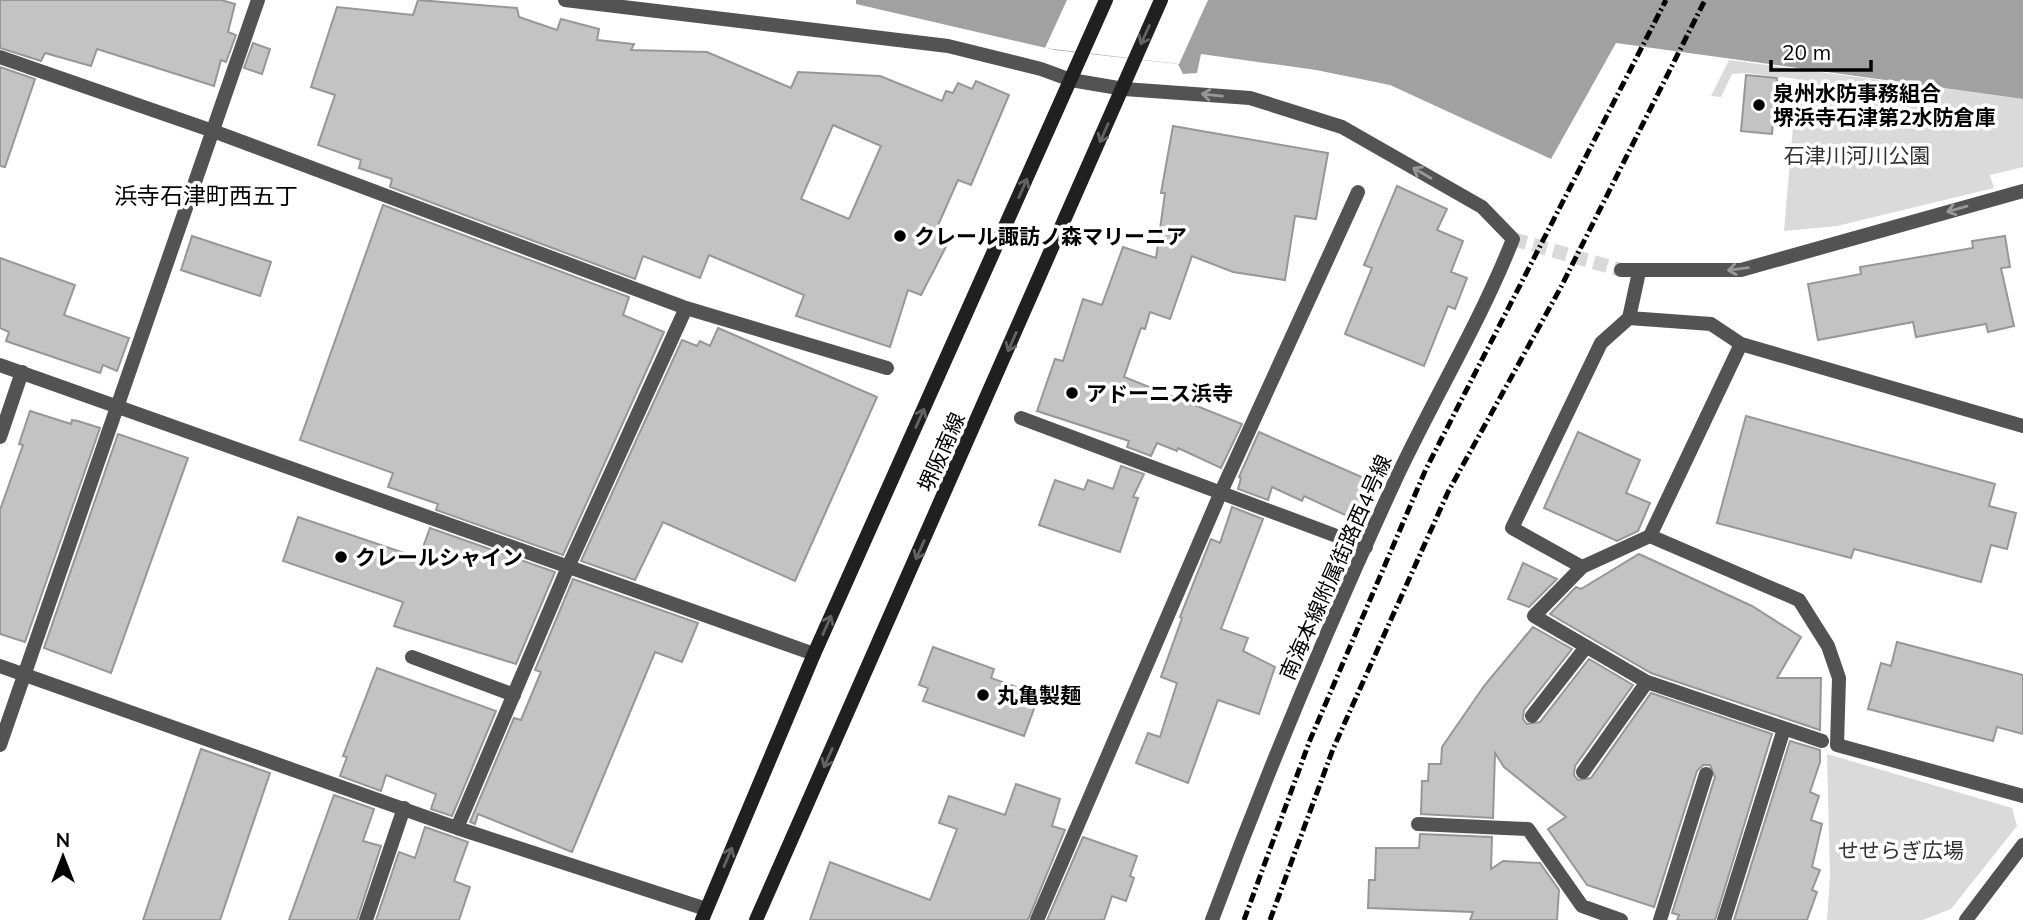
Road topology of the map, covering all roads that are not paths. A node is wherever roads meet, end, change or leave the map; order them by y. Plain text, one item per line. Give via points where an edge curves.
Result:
1 (258, 0) edge
2 (565, 0) edge
3 (1106, 0) edge
4 (1161, 0) edge
5 (0, 57) edge
6 (1071, 80) junction
7 (1124, 89) junction
8 (213, 131) junction
9 (2023, 191) edge
10 (1357, 192) dead end
11 (1621, 270) tunnel mouth
12 (1639, 272) junction
13 (686, 308) junction
14 (1629, 318) junction
15 (1741, 344) junction
16 (0, 365) edge
17 (887, 368) dead end
18 (22, 372) junction
19 (120, 406) junction
20 (1021, 418) dead end
21 (2023, 426) edge
22 (0, 437) edge
23 (1221, 492) junction
24 (1650, 536) junction
25 (1366, 547) junction
26 (568, 567) junction
27 (1582, 567) junction
28 (1586, 647) junction
29 (814, 654) junction
30 (412, 657) dead end
31 (0, 666) edge
32 (24, 674) junction
33 (1647, 682) junction
34 (514, 695) junction
35 (1531, 716) dead end
36 (1784, 729) junction
37 (1822, 741) dead end
38 (0, 745) edge
39 (1583, 772) dead end
40 (1706, 774) dead end
41 (2023, 796) edge
42 (404, 808) junction
43 (1418, 824) dead end
44 (457, 828) junction
45 (2023, 845) edge
46 (1579, 913) edge
47 (704, 915) edge
48 (366, 920) edge
49 (756, 920) edge
50 (1037, 920) edge
51 (1212, 920) edge
52 (1621, 920) edge
53 (1660, 920) edge
54 (1724, 920) edge
55 (1966, 920) edge

1 - 8 street
2 - 6 street via 948,46
3 - 6 main road, 堺阪南線
4 -> 7 main road, 堺阪南線
5 - 8 street
6 - 7 street
29 -> 6 main road, 堺阪南線
25 -> 7 street, 南海本線附属街路西4号線 via 1493,290 1513,239 1482,207 1342,127 1250,99
7 -> 49 main road, 堺阪南線
8 - 13 street
8 - 19 street
9 -> 12 street via 1741,270
10 - 23 street
11 - 12 street
12 - 14 street
13 - 17 street
13 - 26 street
14 - 15 street via 1712,324
14 - 27 street via 1601,343 1512,528
15 - 21 street
15 - 24 street
16 - 18 street
18 - 19 street
18 - 22 street
19 - 26 street
19 - 32 street
20 - 23 street
23 - 25 street
23 - 50 street
24 - 27 street
24 - 41 street via 1799,600 1828,646 1839,678 1838,745
25 - 51 street, 南海本線附属街路西4号線 via 1308,677
26 - 29 street
26 - 34 street
27 - 28 street via 1534,616
28 - 33 street
28 - 35 street
47 -> 29 main road, 堺阪南線
30 - 34 street
31 - 32 street
32 - 38 street
32 - 42 street
33 - 36 street
33 - 39 street
34 - 44 street
36 - 37 street
36 - 54 street
40 - 53 street
42 - 44 street
42 - 48 street
43 - 46 street via 1528,829
44 - 47 street
45 - 55 street
46 - 52 street

